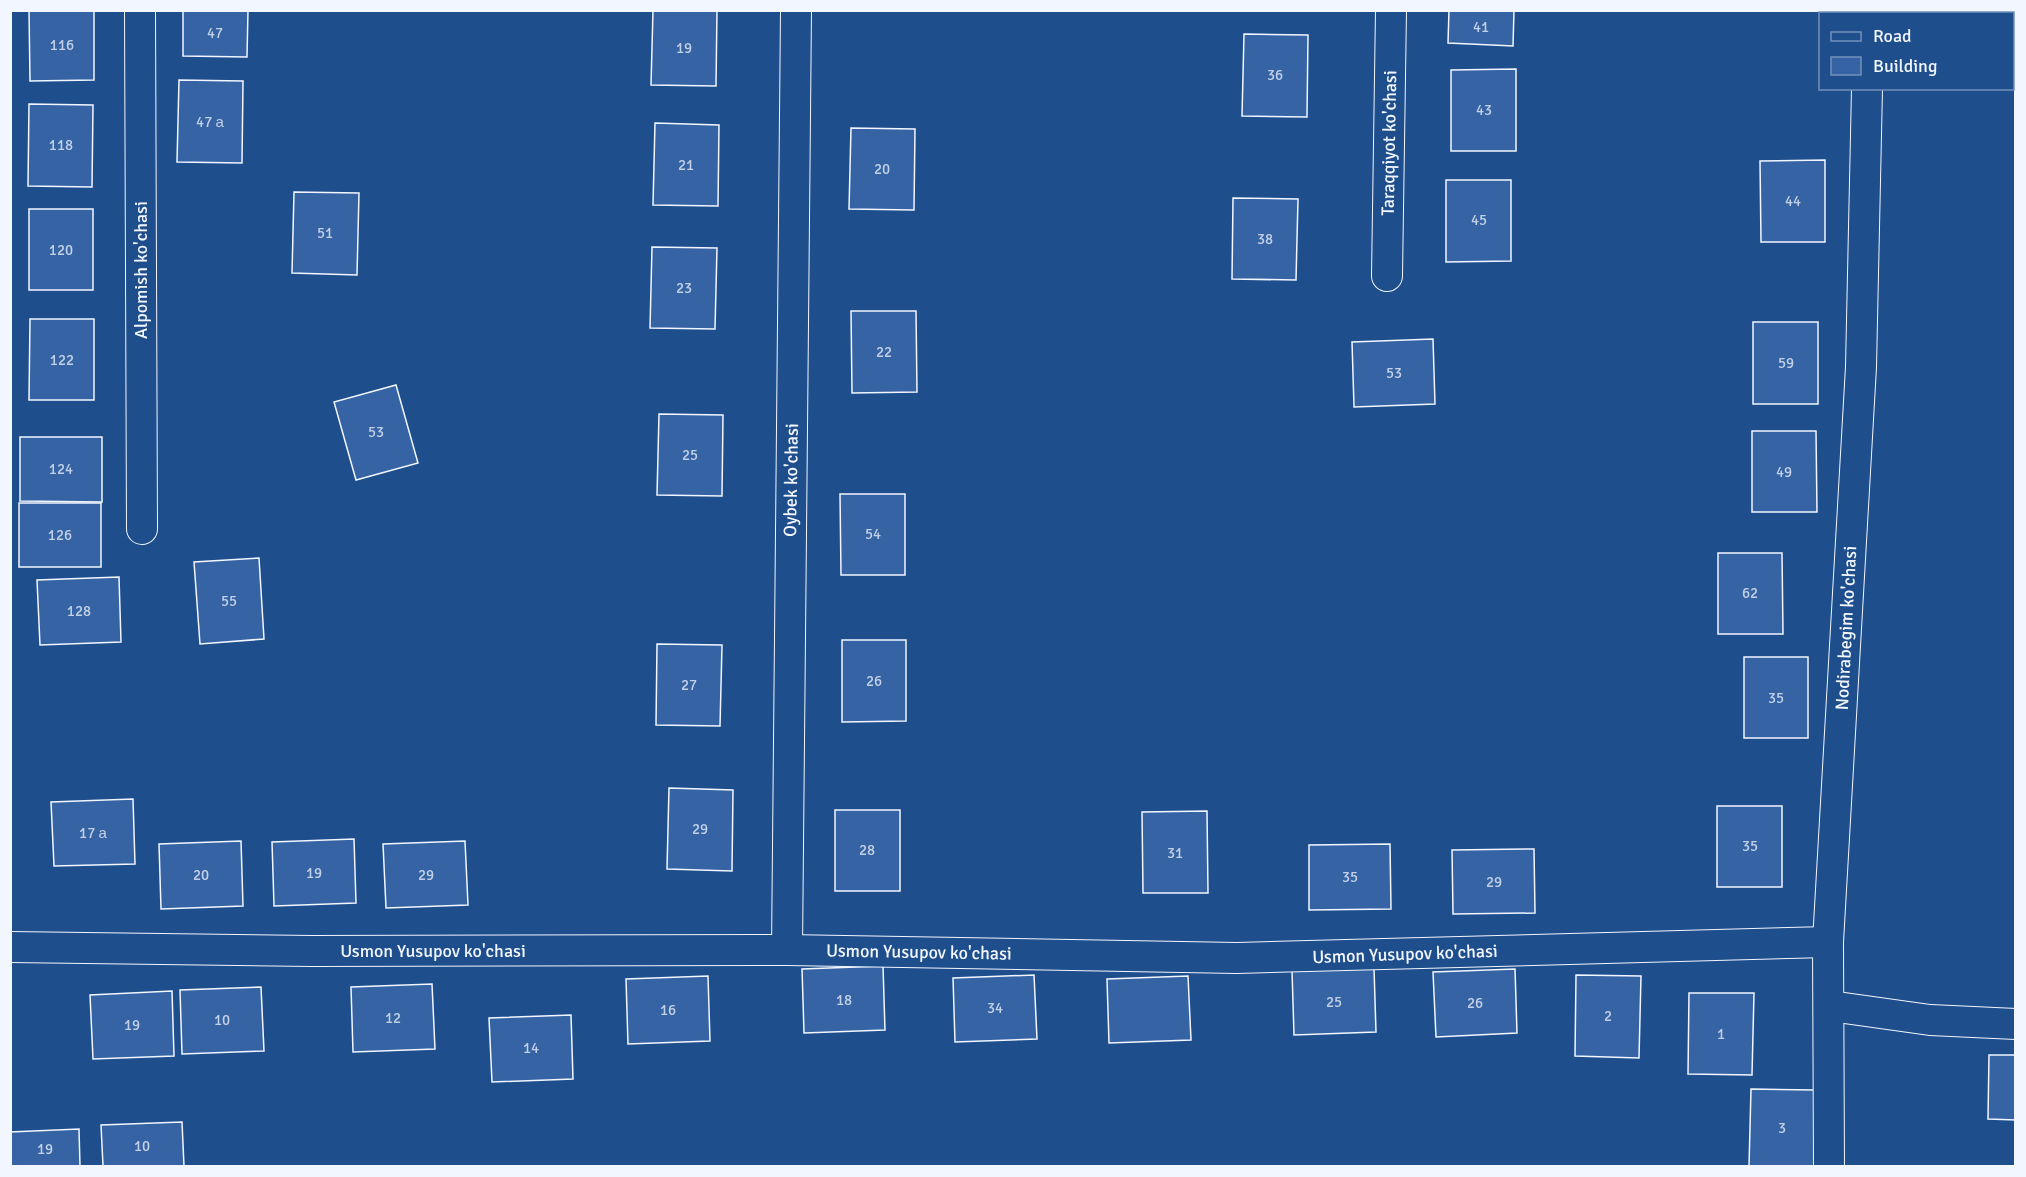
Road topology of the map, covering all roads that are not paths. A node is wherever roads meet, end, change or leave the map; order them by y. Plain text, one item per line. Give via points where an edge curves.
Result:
1 (140, 10) edge
2 (796, 10) edge
3 (1391, 10) edge
4 (1867, 90) edge
5 (1387, 276) dead end
6 (142, 529) dead end
7 (1828, 942) junction
8 (10, 947) edge
9 (787, 950) junction
10 (1830, 1006) junction
11 (2016, 1024) edge
12 (1829, 1167) edge

1 - 6 street, Alpomish ko'chasi
2 - 9 street, Oybek ko'chasi
3 - 5 street, Taraqqiyot ko'chasi
4 - 7 street, Nodirabegim ko'chasi via 1861,367
7 - 9 street, Usmon Yusupov ko'chasi via 1237,958
7 - 10 street, Nodirabegim ko'chasi
8 - 9 street, Usmon Yusupov ko'chasi
10 - 11 street via 1930,1020
10 - 12 street, Nodirabegim ko'chasi

